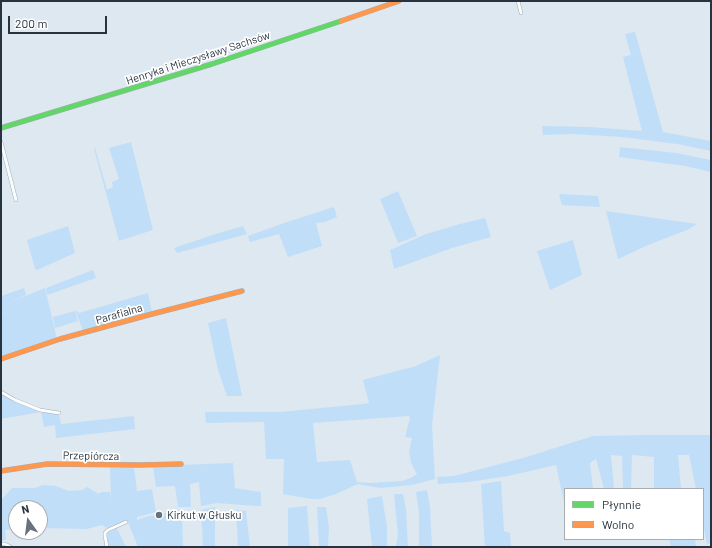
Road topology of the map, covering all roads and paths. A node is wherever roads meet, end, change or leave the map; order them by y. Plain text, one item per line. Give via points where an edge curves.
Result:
1 (399, 1) edge
2 (518, 1) edge
3 (521, 13) dead end
4 (1, 128) edge
5 (1, 142) edge
6 (16, 200) dead end
7 (242, 291) dead end
8 (1, 359) edge
9 (1, 392) edge
10 (59, 413) dead end
11 (181, 464) dead end
12 (1, 471) edge
13 (126, 522) dead end
14 (1, 544) edge
15 (11, 547) edge
16 (107, 547) edge

1 - 4 street, Henryka i Mieczysławy Sachsów via 208,65
2 - 3 street
5 - 6 street
7 - 8 street, Parafialna via 60,339
9 - 10 street via 40,410
11 - 12 street, Przepiórcza via 54,464
13 - 16 street via 108,530 105,536
14 - 15 street

